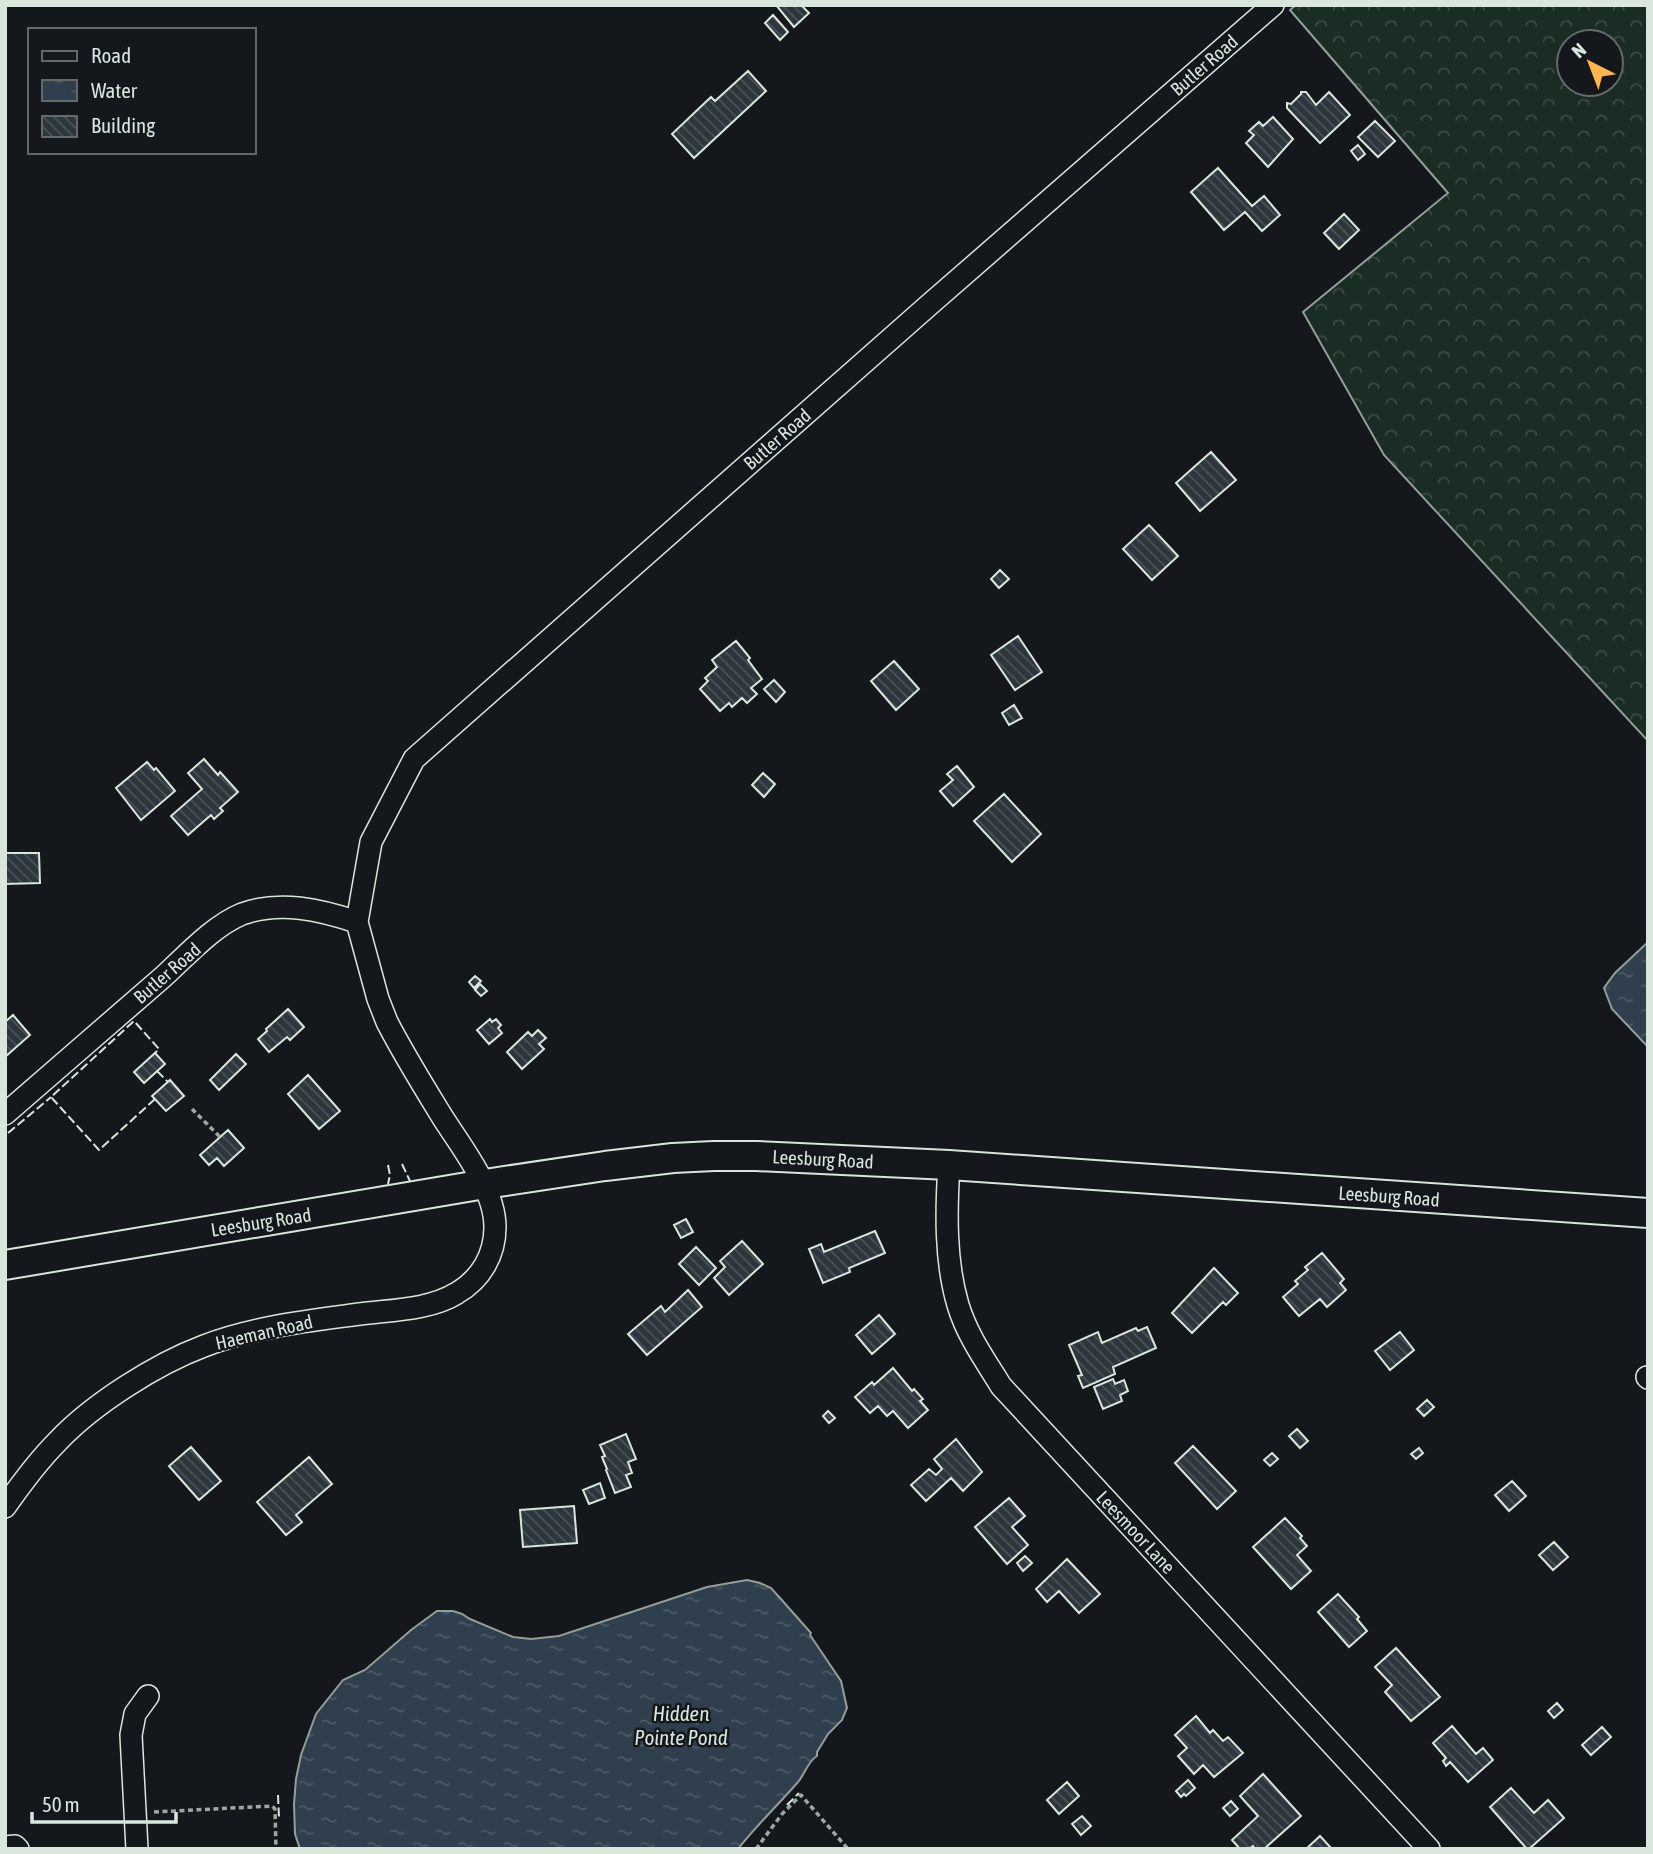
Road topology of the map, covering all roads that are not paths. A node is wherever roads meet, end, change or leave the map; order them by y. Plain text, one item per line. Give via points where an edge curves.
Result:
1 (1273, 5) edge
2 (358, 922) junction
3 (5, 1114) edge
4 (949, 1165) junction
5 (485, 1184) junction
6 (1648, 1213) edge
7 (5, 1265) edge
8 (5, 1507) edge
9 (148, 1696) dead end
10 (5, 1847) edge
11 (18, 1849) edge
12 (137, 1849) edge
13 (1429, 1849) edge

1 - 2 street, Butler Road via 414,760 371,842
2 - 3 street, Butler Road via 319,910 293,908 240,915
2 - 5 street, Butler Road via 387,1022
4 - 5 main road, Leesburg Road via 714,1156
4 - 6 main road, Leesburg Road
4 - 13 street, Leesmoor Lane via 946,1207 958,1305 1001,1386
5 - 7 main road, Leesburg Road
5 - 8 street, Haeman Road via 495,1226 492,1252 483,1270 460,1292 439,1301 252,1333 204,1346 160,1366 110,1397 59,1440
9 - 12 street via 135,1714 131,1735
10 - 11 street

